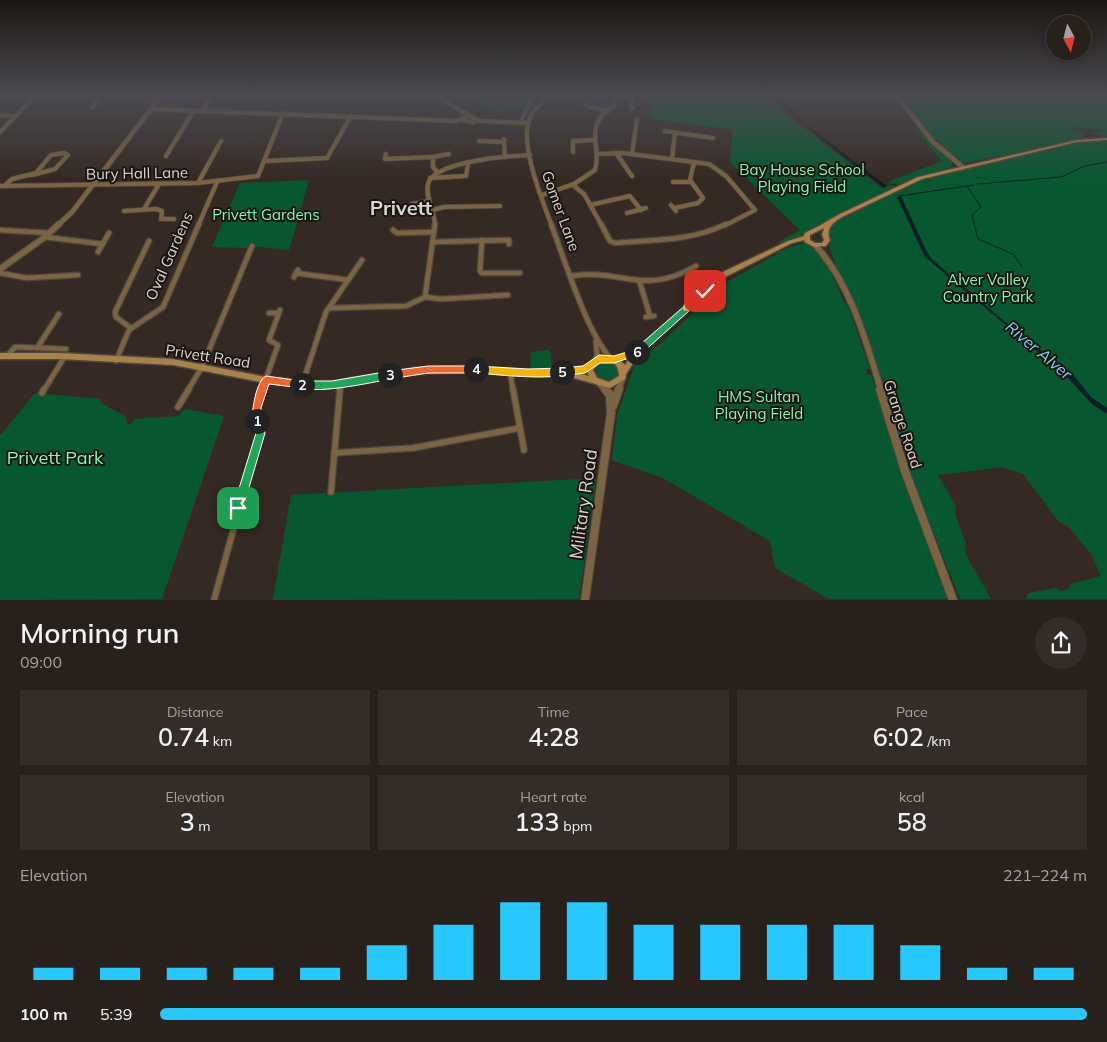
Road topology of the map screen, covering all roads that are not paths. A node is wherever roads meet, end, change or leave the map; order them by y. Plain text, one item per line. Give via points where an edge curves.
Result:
1 (139, 124) edge
2 (186, 124) edge
3 (279, 124) edge
4 (346, 124) edge
5 (528, 124) edge
6 (598, 124) edge
7 (634, 124) edge
8 (919, 124) edge
9 (665, 131) dead end
10 (675, 133) junction
11 (714, 138) dead end
12 (1107, 139) edge
13 (595, 140) junction
14 (221, 141) dead end
15 (479, 141) dead end
16 (573, 153) dead end
17 (616, 153) junction
18 (386, 154) dead end
19 (449, 154) dead end
20 (597, 154) junction
21 (632, 154) junction
22 (530, 155) junction
23 (166, 156) dead end
24 (433, 157) junction
25 (505, 157) junction
26 (672, 159) junction
27 (265, 161) junction
28 (694, 162) junction
29 (468, 164) junction
30 (963, 167) junction
31 (437, 172) junction
32 (32, 175) junction
33 (632, 176) dead end
34 (430, 178) junction
35 (217, 182) junction
36 (673, 182) dead end
37 (690, 182) junction
38 (198, 183) junction
39 (159, 184) junction
40 (92, 185) junction
41 (2, 186) edge
42 (574, 186) junction
43 (542, 195) junction
44 (428, 201) junction
45 (159, 203) dead end
46 (412, 204) dead end
47 (590, 205) junction
48 (496, 207) dead end
49 (646, 208) dead end
50 (674, 208) dead end
51 (144, 209) junction
52 (156, 209) junction
53 (432, 210) junction
54 (641, 210) junction
55 (124, 211) dead end
56 (627, 213) dead end
57 (174, 219) dead end
58 (835, 220) junction
59 (0, 230) edge
60 (393, 230) dead end
61 (434, 232) junction
62 (812, 232) junction
63 (109, 233) dead end
64 (47, 235) junction
65 (806, 237) junction
66 (482, 240) junction
67 (826, 240) junction
68 (149, 241) dead end
69 (433, 242) junction
70 (102, 244) junction
71 (509, 244) dead end
72 (813, 245) junction
73 (252, 246) dead end
74 (780, 247) junction
75 (98, 252) dead end
76 (828, 257) junction
77 (360, 261) dead end
78 (696, 266) dead end
79 (0, 271) edge
80 (520, 273) dead end
81 (296, 274) dead end
82 (78, 275) dead end
83 (572, 276) junction
84 (348, 280) junction
85 (640, 283) junction
86 (508, 295) dead end
87 (425, 297) junction
88 (330, 308) junction
89 (59, 313) dead end
90 (269, 313) dead end
91 (650, 316) dead end
92 (131, 328) junction
93 (596, 338) junction
94 (37, 348) junction
95 (637, 352) junction
96 (66, 353) junction
97 (4, 356) edge
98 (612, 359) junction
99 (116, 361) junction
100 (593, 364) junction
101 (202, 368) junction
102 (510, 372) junction
103 (553, 373) junction
104 (623, 374) junction
105 (266, 380) junction
106 (597, 381) junction
107 (340, 384) junction
108 (302, 385) junction
109 (42, 393) dead end
110 (178, 407) dead end
111 (611, 413) junction
112 (520, 428) junction
113 (524, 450) dead end
114 (334, 453) junction
115 (331, 492) dead end
116 (214, 600) edge
117 (585, 600) edge
118 (953, 600) edge

1 - 40 street
2 - 23 street
3 - 27 street
4 - 27 street via 327,158
5 - 22 street, Gomer Lane
6 - 13 street
7 - 21 street
8 - 30 street via 933,142
9 - 10 street
10 - 11 street
10 - 26 street
12 - 30 main road via 1077,141
13 - 16 street via 572,141
13 - 20 street
14 - 38 street
15 - 25 street via 504,140
17 - 20 street
17 - 21 street
17 - 33 street
18 - 24 street via 385,160
19 - 24 street
20 - 42 street via 595,169
21 - 26 street
22 - 25 street
22 - 43 street, Gomer Lane
24 - 31 street via 432,167
25 - 29 street
26 - 28 street
27 - 35 street, Bury Hall Lane via 258,176
28 - 37 street
28 - 47 street via 720,170 754,207 754,212 713,231 619,244 610,241
29 - 31 street
29 - 34 street via 465,177
30 - 58 main road via 914,180
31 - 34 street
32 - 32 street via 50,155 68,155 55,169
32 - 41 street via 12,179
34 - 44 street
35 - 38 street, Bury Hall Lane
35 - 92 street, Oval Gardens via 163,307
36 - 37 street
37 - 50 street via 704,198
38 - 39 street, Bury Hall Lane
39 - 40 street, Bury Hall Lane
39 - 51 street
40 - 41 street, Bury Hall Lane
40 - 64 street via 72,212
42 - 43 street
42 - 47 street
43 - 83 street, Gomer Lane
44 - 46 street
44 - 53 street
45 - 52 street
47 - 54 street via 632,194
48 - 53 street
49 - 54 street
51 - 52 street
51 - 55 street
52 - 57 street via 162,211 161,219
53 - 61 street
54 - 56 street
58 - 62 main road
58 - 67 main road via 826,228
59 - 64 street
60 - 61 street
61 - 69 street
62 - 65 main road
62 - 67 main road
63 - 70 street
64 - 70 street
64 - 79 street
65 - 72 main road
65 - 74 main road
66 - 69 street
66 - 71 street via 509,240
66 - 80 street via 482,273
67 - 72 main road via 821,246
67 - 76 street, Grange Road
68 - 92 street, Oval Gardens via 115,312 116,317
69 - 87 street
70 - 75 street
72 - 74 main road via 801,243
72 - 76 street, Grange Road
73 - 101 street
74 - 95 main road via 725,274
76 - 118 street, Grange Road via 858,324 909,482
77 - 84 street
78 - 85 street via 679,274
79 - 82 street via 27,278
81 - 84 street
83 - 85 street via 587,273
83 - 93 street, Gomer Lane
84 - 88 street
85 - 91 street
86 - 87 street
87 - 88 street via 415,305 405,307
88 - 108 street via 320,327
89 - 94 street
90 - 105 street via 279,312 269,340 278,345
92 - 99 street
93 - 98 street, Gomer Lane
93 - 100 street, Gomer Lane via 597,356
94 - 96 street, Privett Road
94 - 97 street, Privett Road via 14,347
95 - 98 main road
95 - 104 main road
96 - 97 main road, Privett Road
96 - 99 main road, Privett Road
96 - 109 street
98 - 100 main road
98 - 104 main road via 620,363
99 - 101 main road, Privett Road via 173,362
100 - 103 main road, Privett Road via 585,370
100 - 106 main road via 591,376
101 - 105 main road, Privett Road
101 - 110 street
102 - 103 main road, Privett Road
102 - 107 main road, Privett Road via 428,370
102 - 112 street
103 - 106 main road, Privett Road
104 - 106 main road via 620,381 610,385
104 - 111 street, Military Road
105 - 108 main road, Privett Road
105 - 116 street via 257,408 260,433
106 - 111 street, Military Road via 610,395
107 - 108 main road, Privett Road
107 - 114 street
111 - 117 street, Military Road
112 - 113 street
112 - 114 street via 413,448
114 - 115 street

